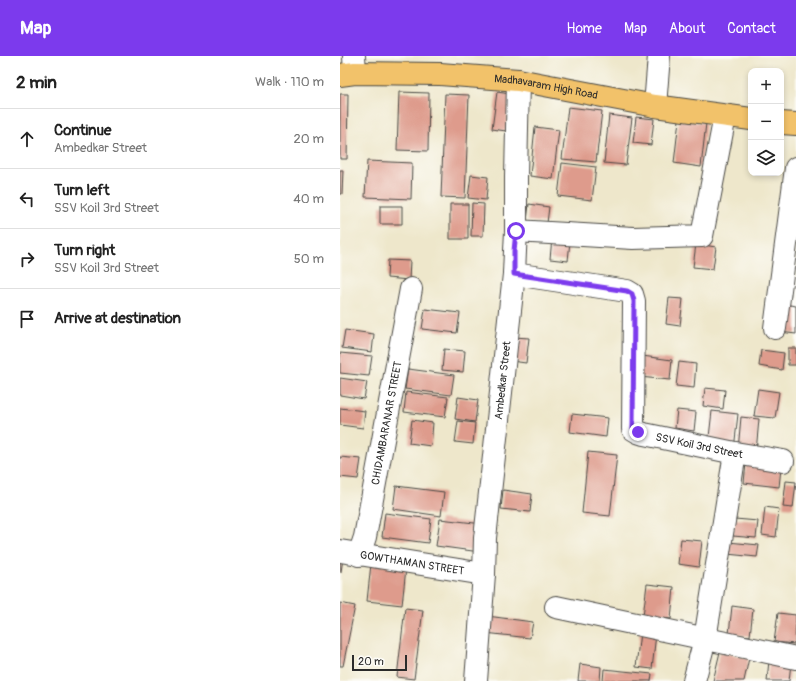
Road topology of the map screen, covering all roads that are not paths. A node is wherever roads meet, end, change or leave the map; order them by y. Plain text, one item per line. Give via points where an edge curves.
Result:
1 (658, 56) edge
2 (350, 68) edge
3 (518, 80) junction
4 (655, 106) junction
5 (725, 116) junction
6 (748, 119) edge
7 (784, 123) edge
8 (796, 124) edge
9 (796, 168) edge
10 (516, 231) junction
11 (514, 274) junction
12 (411, 289) dead end
13 (775, 328) dead end
14 (735, 453) junction
15 (782, 461) dead end
16 (349, 553) edge
17 (484, 574) junction
18 (556, 608) dead end
19 (706, 639) junction
20 (796, 658) edge
21 (476, 681) edge
22 (694, 681) edge

1 - 4 street
2 - 3 main road, Madhavaram High Road
3 - 4 main road, Madhavaram High Road
3 - 10 street, Ambedkar Street
4 - 5 main road, Madhavaram High Road
5 - 6 main road, Madhavaram High Road
5 - 10 street via 702,236 633,238
7 - 8 main road
9 - 13 street
10 - 11 street, Ambedkar Street
11 - 14 street, SSV Koil 3rd Street via 627,291 632,294 633,429 644,434
11 - 17 street, Ambedkar Street via 485,538
12 - 16 street, CHIDAMBARANAR STREET via 365,537
14 - 15 street, SSV Koil 3rd Street
14 - 19 street
16 - 17 street, GOWTHAMAN STREET
17 - 21 street, Ambedkar Street
18 - 19 street
19 - 20 street
19 - 22 street

